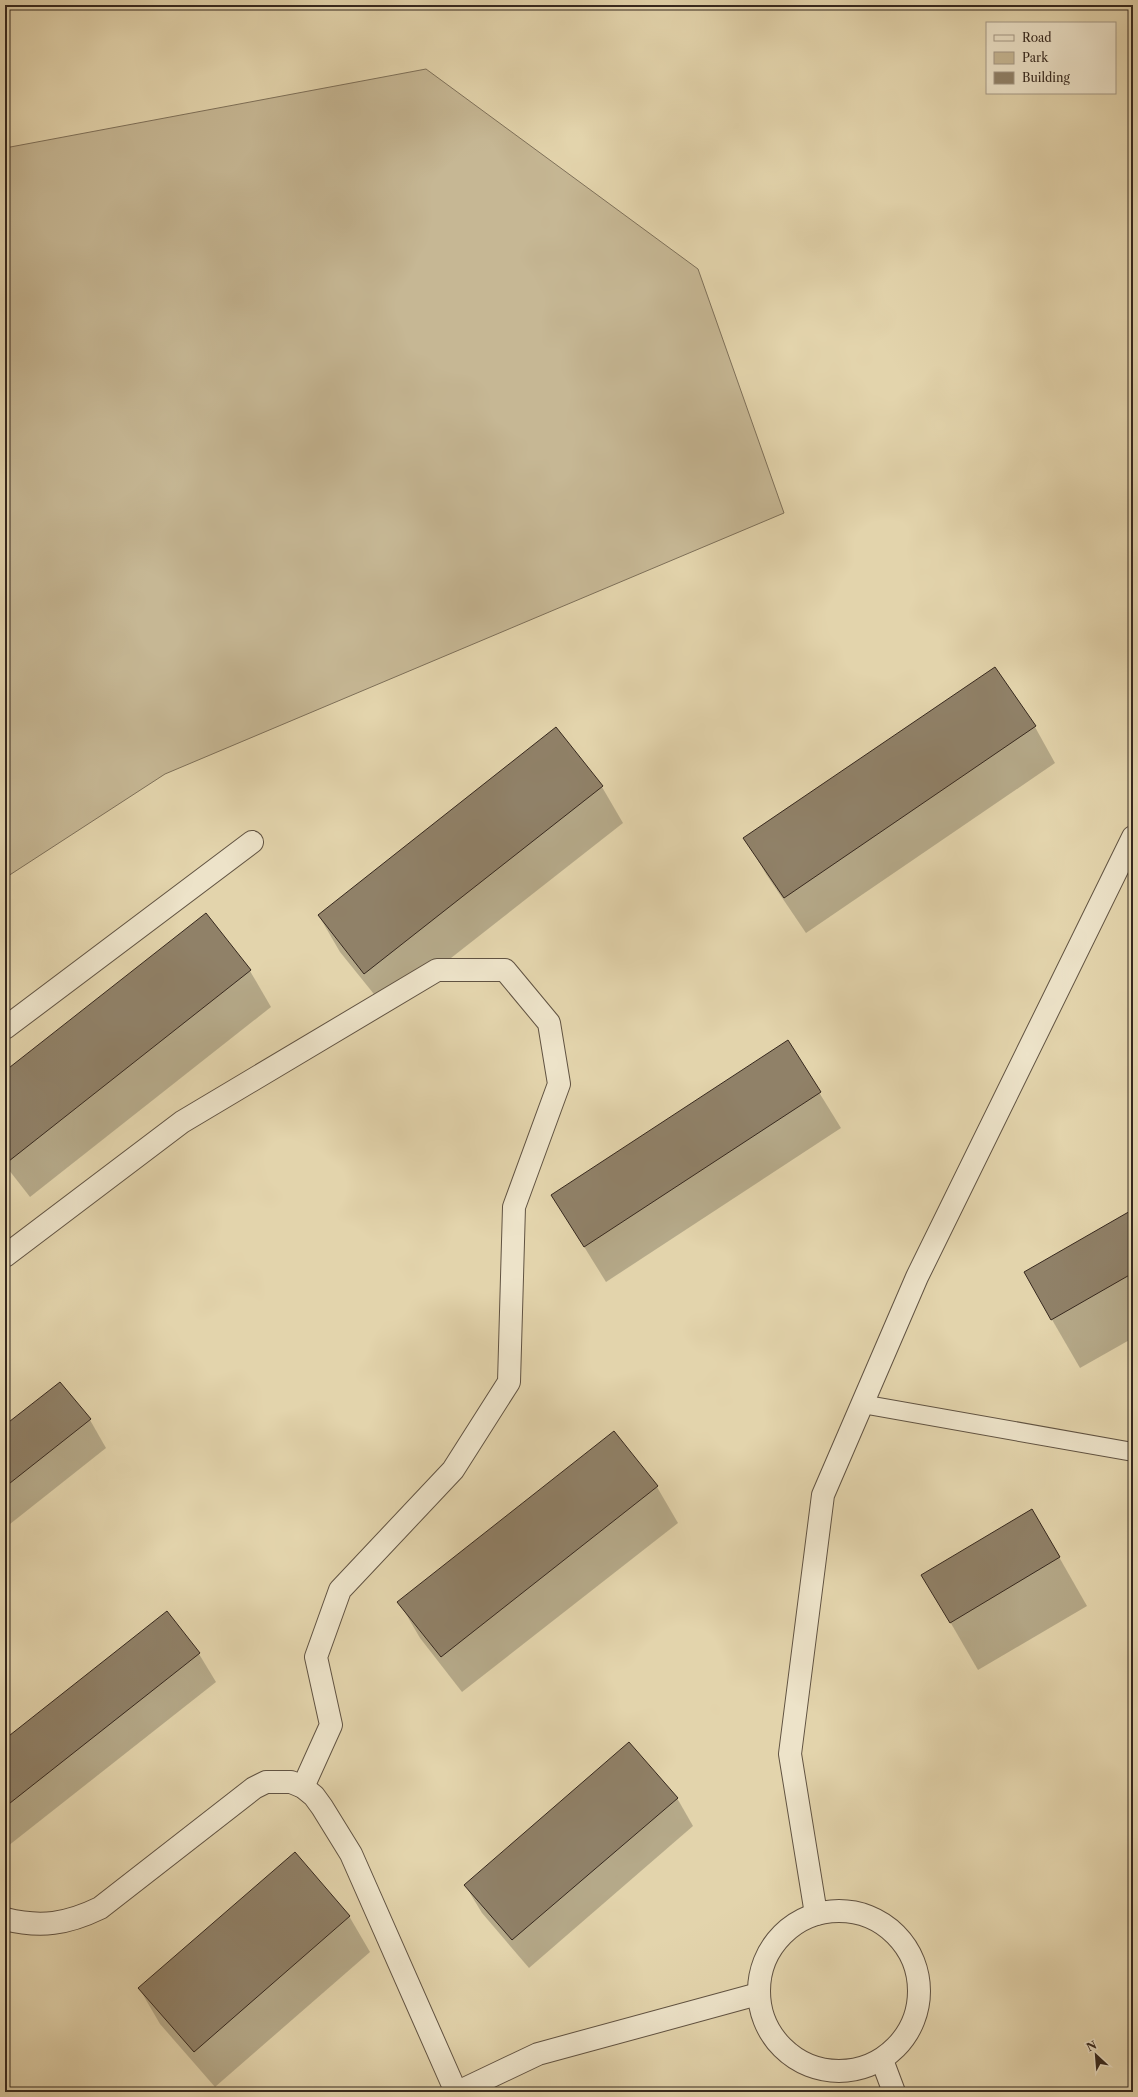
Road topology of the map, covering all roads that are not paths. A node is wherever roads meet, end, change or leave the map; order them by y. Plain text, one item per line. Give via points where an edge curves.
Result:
1 (1133, 837) edge
2 (252, 842) dead end
3 (5, 1028) edge
4 (5, 1256) edge
5 (862, 1404) junction
6 (1133, 1452) edge
7 (304, 1787) junction
8 (816, 1914) junction
9 (5, 1920) edge
10 (758, 1994) junction
11 (882, 2060) junction
12 (457, 2092) edge
13 (894, 2092) edge

1 - 5 street via 917,1277
2 - 3 street
4 - 7 street via 182,1122 437,970 505,970 549,1023 559,1084 514,1207 509,1382 453,1470 340,1590 316,1657 330,1725
5 - 6 lane
5 - 8 street via 823,1495 790,1754
7 - 9 street via 278,1781 266,1782 254,1788 100,1908 82,1917 43,1925
7 - 12 street via 314,1796 351,1854
8 - 10 street via 796,1923 780,1937 768,1954 760,1973
8 - 11 street via 836,1911 857,1912 877,1920 894,1932 908,1948 917,1968 920,1988 918,2009 910,2029 898,2046
10 - 11 street via 762,2015 771,2034 784,2050 801,2062 821,2070 842,2072 863,2068
10 - 12 street via 538,2054
11 - 13 street

